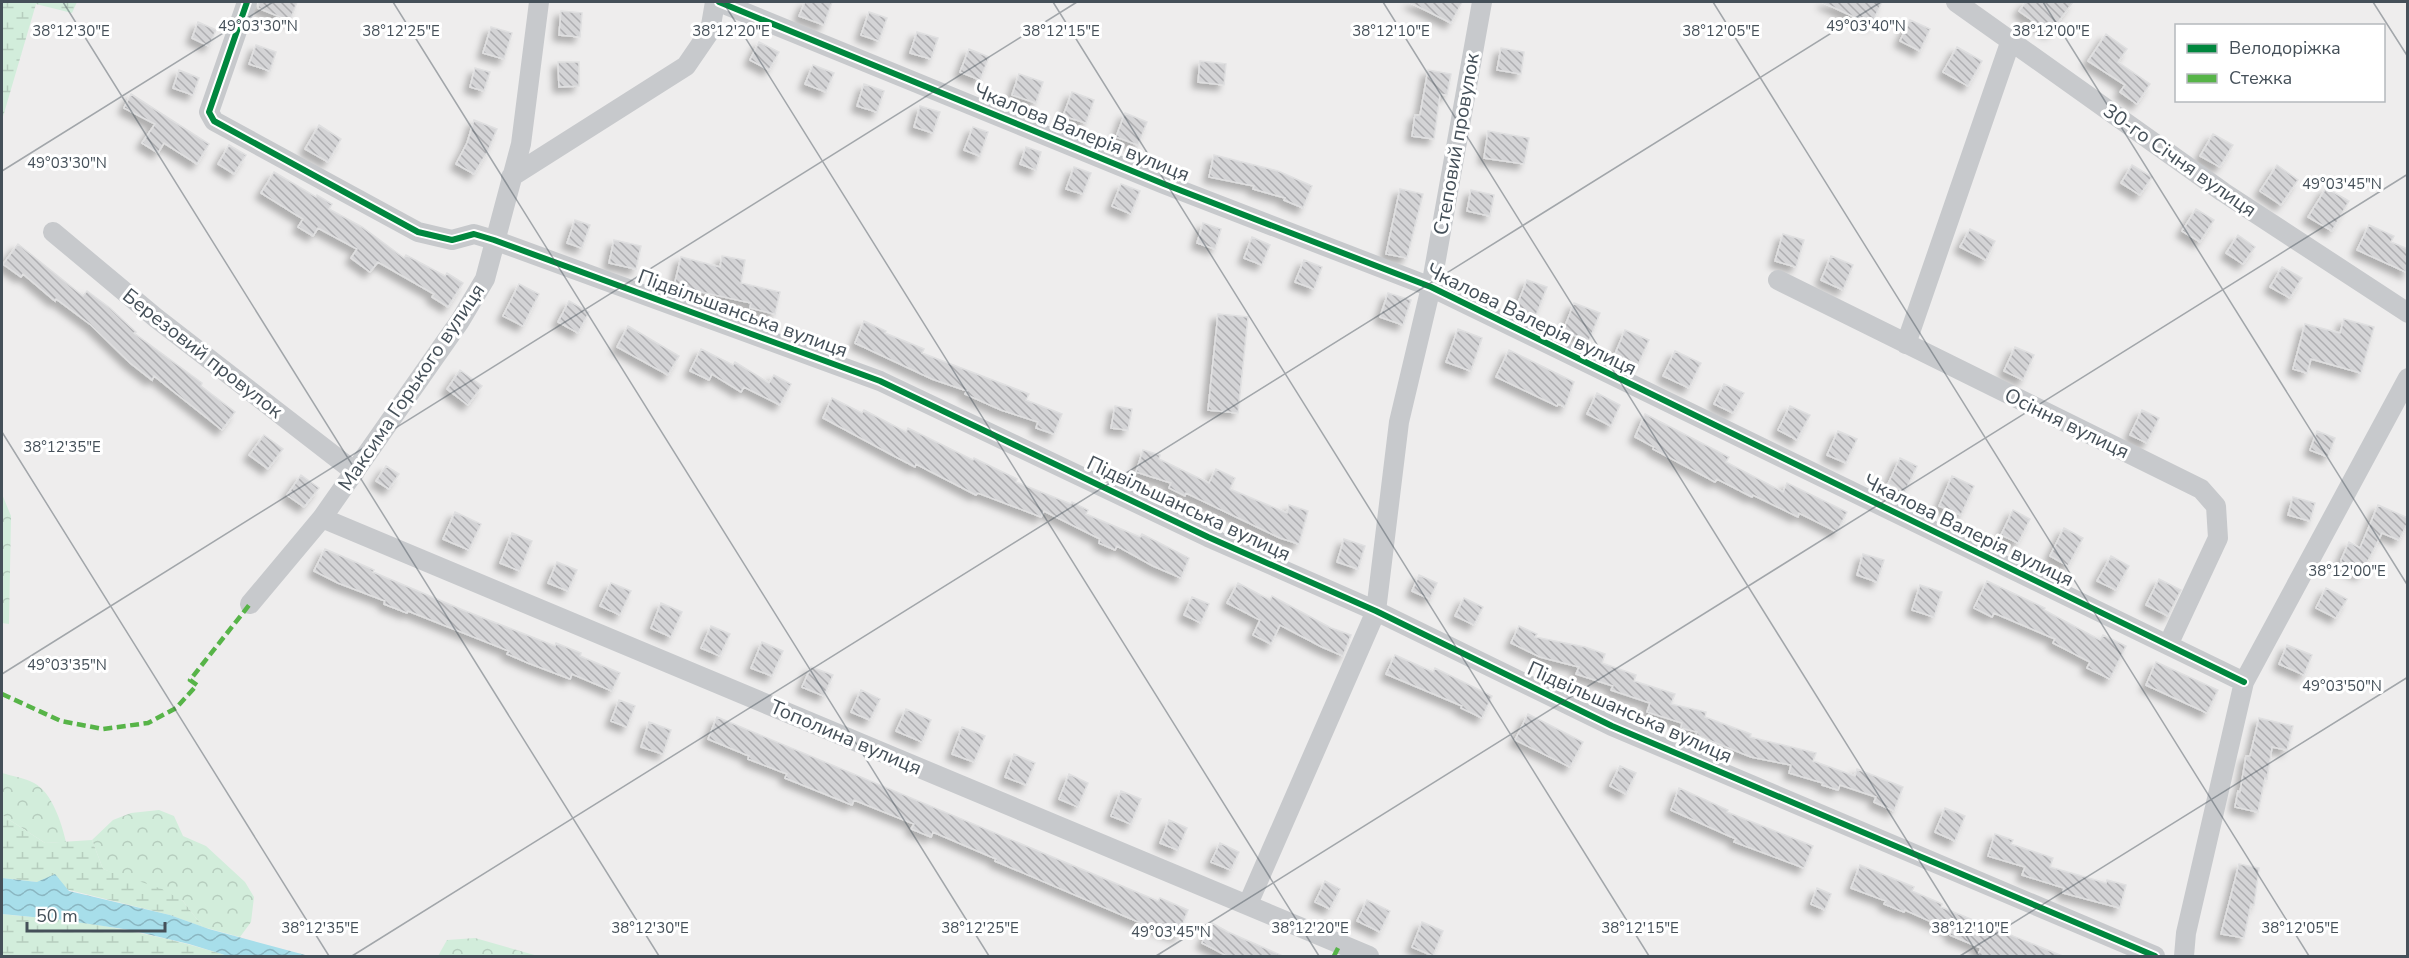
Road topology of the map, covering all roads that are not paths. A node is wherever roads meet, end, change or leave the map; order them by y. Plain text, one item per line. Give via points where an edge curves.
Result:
1 (247, 2) edge
2 (539, 2) edge
3 (717, 2) edge
4 (1482, 2) edge
5 (1956, 2) edge
6 (2011, 40) junction
7 (511, 177) junction
8 (53, 232) dead end
9 (494, 240) junction
10 (1778, 280) dead end
11 (1431, 287) junction
12 (2408, 313) edge
13 (1906, 344) junction
14 (2408, 378) edge
15 (2402, 401) edge
16 (355, 472) junction
17 (322, 518) junction
18 (250, 604) dead end
19 (1376, 611) junction
20 (2168, 645) junction
21 (2244, 682) junction
22 (1248, 904) junction
23 (1369, 957) edge
24 (2155, 957) edge
25 (2184, 957) edge

1 - 9 street, Підвільшанська вулиця via 208,112 214,121 418,232 452,240 474,234
2 - 7 street, Максима Горького вулиця via 521,144
3 - 7 street via 710,31 686,66
3 - 11 street, Чкалова Валерія вулиця via 1164,184
4 - 11 street, Степовий провулок
5 - 6 street, 30-го Січня вулиця
6 - 12 street, 30-го Січня вулиця via 2223,192
6 - 13 street
7 - 9 street, Максима Горького вулиця
8 - 16 street, Березовий провулок via 156,318
9 - 16 street, Максима Горького вулиця via 485,279 465,313
9 - 19 street, Підвільшанська вулиця via 880,381 1208,537
10 - 13 street, Осіння вулиця
11 - 19 street, Степовий провулок via 1400,422
11 - 20 street, Чкалова Валерія вулиця
13 - 20 street, Осіння вулиця via 2201,489 2216,506 2218,538
14 - 15 street
15 - 21 street
16 - 17 street, Максима Горького вулиця
17 - 18 street, Максима Горького вулиця
17 - 22 street, Тополина вулиця
19 - 22 street, Степовий провулок
19 - 24 street, Підвільшанська вулиця via 1612,726
20 - 21 street, Чкалова Валерія вулиця
21 - 25 street via 2186,933
22 - 23 street, Тополина вулиця

